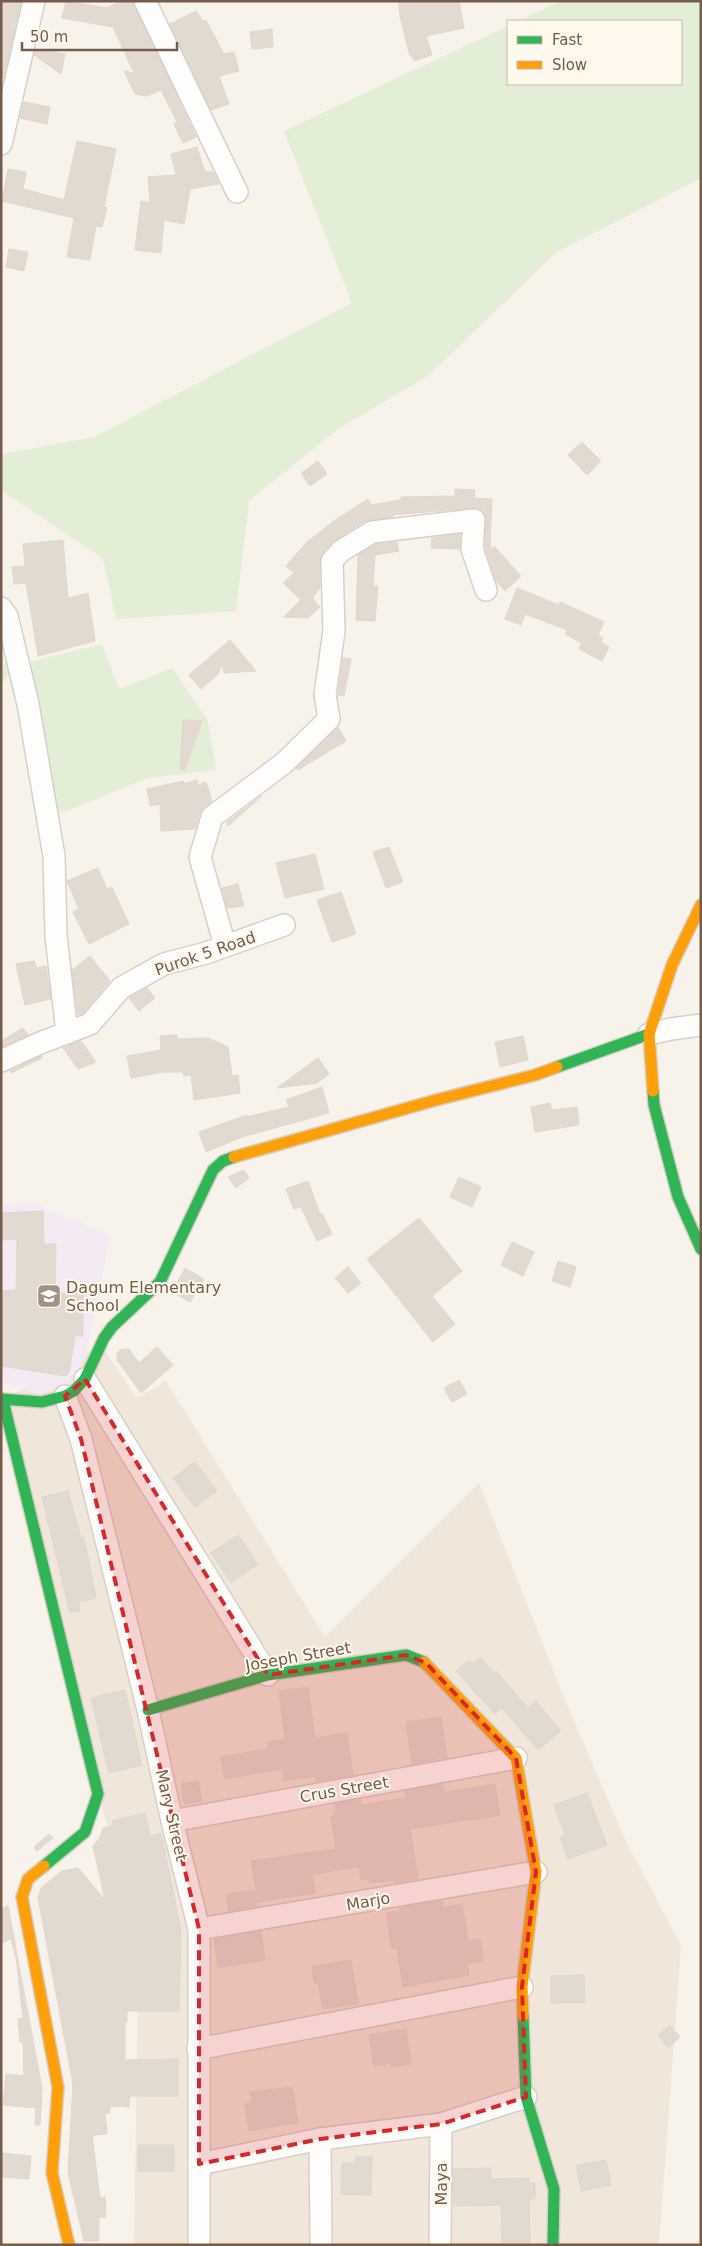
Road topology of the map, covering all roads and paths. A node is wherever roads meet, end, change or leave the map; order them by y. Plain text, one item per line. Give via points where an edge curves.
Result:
1 (34, 1) edge
2 (146, 1) edge
3 (1, 144) edge
4 (237, 192) dead end
5 (486, 590) dead end
6 (1, 608) edge
7 (701, 906) edge
8 (284, 925) dead end
9 (225, 946) junction
10 (701, 1025) edge
11 (67, 1033) junction
12 (649, 1034) junction
13 (1, 1061) edge
14 (701, 1249) edge
15 (85, 1379) junction
16 (64, 1396) junction
17 (2, 1399) edge
18 (268, 1675) junction
19 (148, 1710) junction
20 (516, 1758) junction
21 (172, 1821) junction
22 (536, 1872) junction
23 (199, 1929) junction
24 (522, 1987) junction
25 (198, 2049) junction
26 (526, 2097) junction
27 (441, 2124) junction
28 (320, 2138) junction
29 (199, 2164) junction
30 (69, 2245) edge
31 (199, 2245) edge
32 (321, 2245) edge
33 (440, 2245) edge
34 (553, 2245) edge

1 - 3 street
2 - 4 street
5 - 9 street via 472,549 474,520 372,532 332,561 334,631 325,695 329,719 284,763 212,816 200,857
6 - 11 street via 7,616 28,704 54,856 56,936
7 - 12 main road via 672,965
8 - 9 street, Purok 5 Road
9 - 11 street, Purok 5 Road via 164,964 138,978 121,988 90,1024
10 - 12 street
11 - 13 street, Purok 5 Road
12 - 14 main road via 654,1104 678,1197
12 - 15 main road via 536,1075 223,1161 213,1170 204,1187 160,1282 104,1338
15 - 16 main road
15 - 18 street
16 - 17 main road via 42,1402
16 - 19 street, Mary Street via 81,1439
17 - 30 main road via 98,1794 86,1832 28,1879 22,1897 58,2087 52,2173
18 - 19 main road, Joseph Street
18 - 20 main road, Joseph Street via 406,1655 426,1663
19 - 21 street, Mary Street
20 - 21 street, Crus Street
20 - 22 main road
21 - 23 street, Mary Street
22 - 23 street, Marjo
22 - 24 main road
23 - 25 street, Mary Street
24 - 25 street
24 - 26 main road
25 - 29 street, Mary Street
26 - 27 street
26 - 34 main road via 554,2189
27 - 28 street
27 - 33 street, Maya
28 - 29 street
28 - 32 street
29 - 31 street, Mary Street

